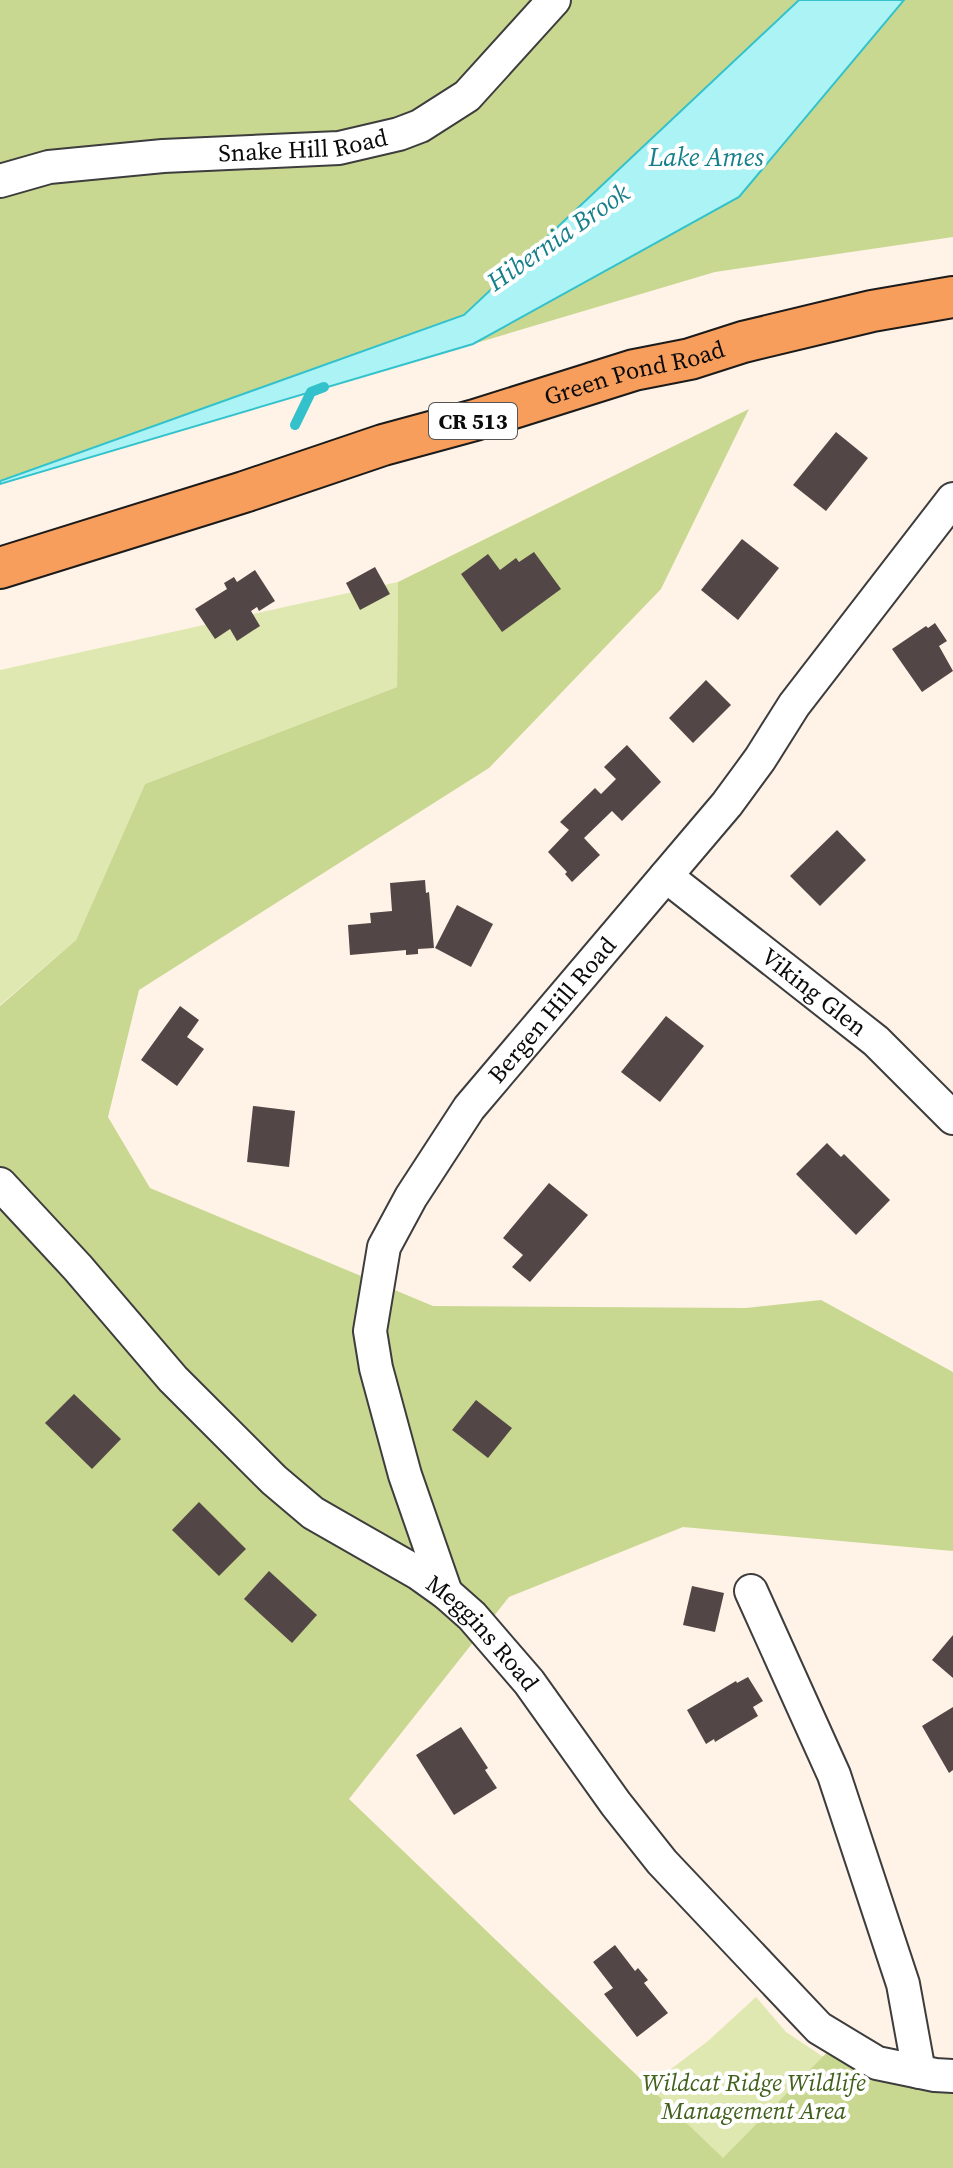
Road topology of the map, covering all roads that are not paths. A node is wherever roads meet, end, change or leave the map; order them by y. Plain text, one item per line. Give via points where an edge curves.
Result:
1 (554, 0) edge
2 (0, 181) edge
3 (953, 297) edge
4 (953, 499) edge
5 (0, 568) edge
6 (666, 876) junction
7 (953, 1118) edge
8 (0, 1184) edge
9 (751, 1591) dead end
10 (446, 1593) junction
11 (919, 2072) junction
12 (953, 2076) edge

1 - 2 street, Snake Hill Road via 467,96 399,134 325,150 49,167
3 - 5 main road, Green Pond Road / CR 513 via 872,311 634,370
4 - 6 street, Bergen Hill Road via 794,705 727,804
6 - 7 street, Viking Glen via 876,1041
6 - 10 street, Bergen Hill Road via 469,1108 384,1247 370,1331 376,1368 405,1475
8 - 10 street, Meggins Road via 173,1379 274,1480 313,1513
9 - 11 street via 834,1775 903,1984
10 - 11 street, Meggins Road via 529,1682 662,1862 791,2001 819,2028 877,2063
11 - 12 street, Meggins Road

